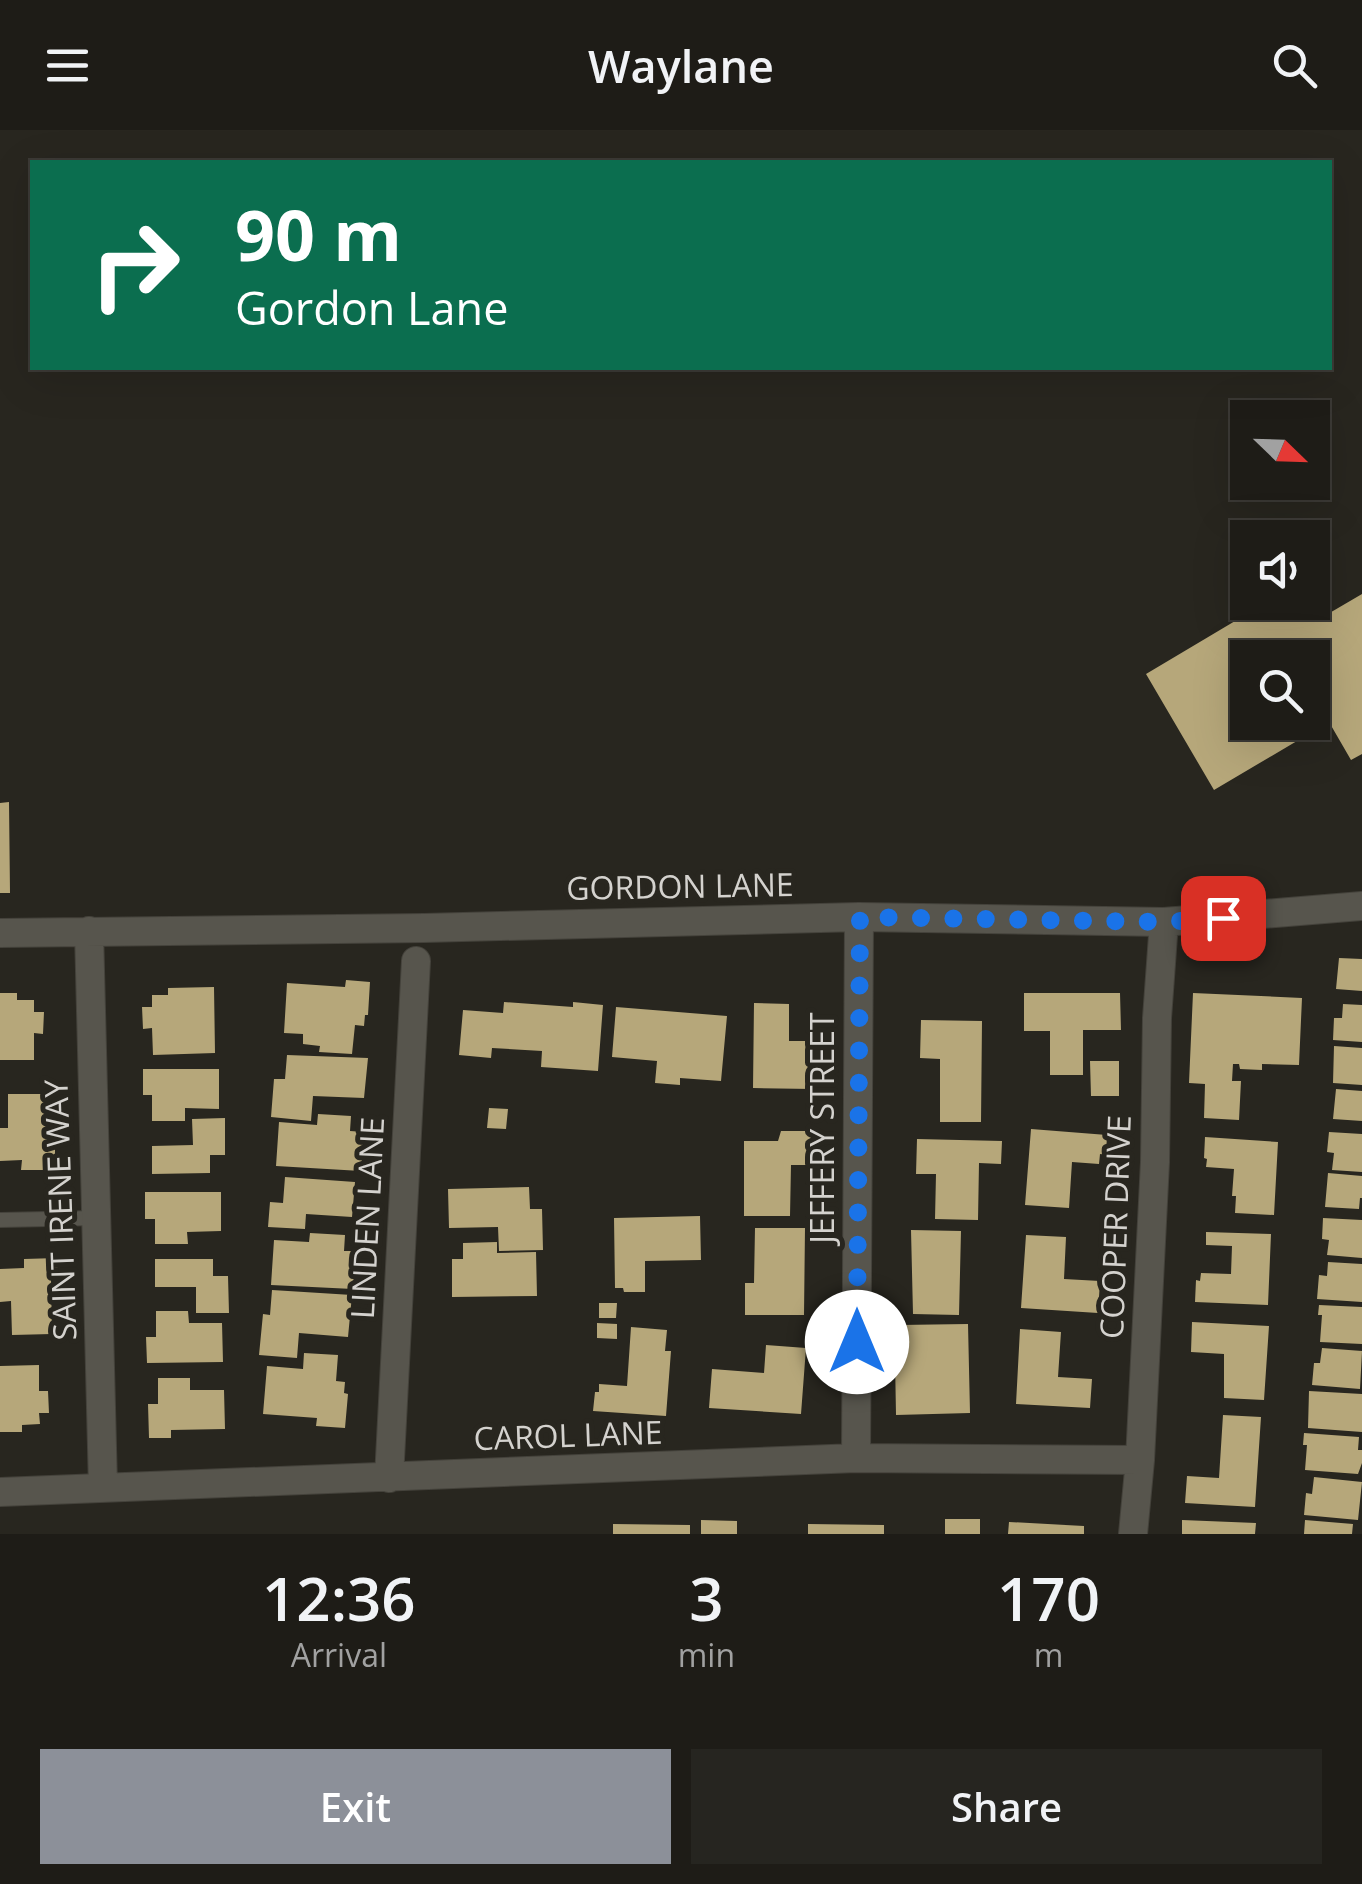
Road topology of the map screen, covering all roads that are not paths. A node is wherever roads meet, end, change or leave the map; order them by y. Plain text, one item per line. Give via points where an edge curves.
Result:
1 (1362, 906) edge
2 (860, 917) junction
3 (1164, 922) junction
4 (424, 928) junction
5 (89, 931) junction
6 (0, 933) edge
7 (416, 961) joint
8 (96, 1218) junction
9 (0, 1220) edge
10 (856, 1458) junction
11 (1140, 1460) junction
12 (388, 1478) junction
13 (103, 1487) junction
14 (0, 1492) edge
15 (1133, 1534) edge

1 - 3 street, GORDON LANE
2 - 3 street, GORDON LANE
2 - 4 street, GORDON LANE
2 - 10 street, JEFFERY STREET
3 - 11 street, COOPER DRIVE
4 - 5 street, GORDON LANE
4 - 7 lane
5 - 6 street, GORDON LANE
5 - 8 street, SAINT IRENE WAY
7 - 12 street, LINDEN LANE
8 - 9 lane
8 - 13 street, SAINT IRENE WAY
10 - 11 street, CAROL LANE
10 - 12 street, CAROL LANE
11 - 15 street, COOPER DRIVE
12 - 13 street, CAROL LANE
13 - 14 street, CAROL LANE

